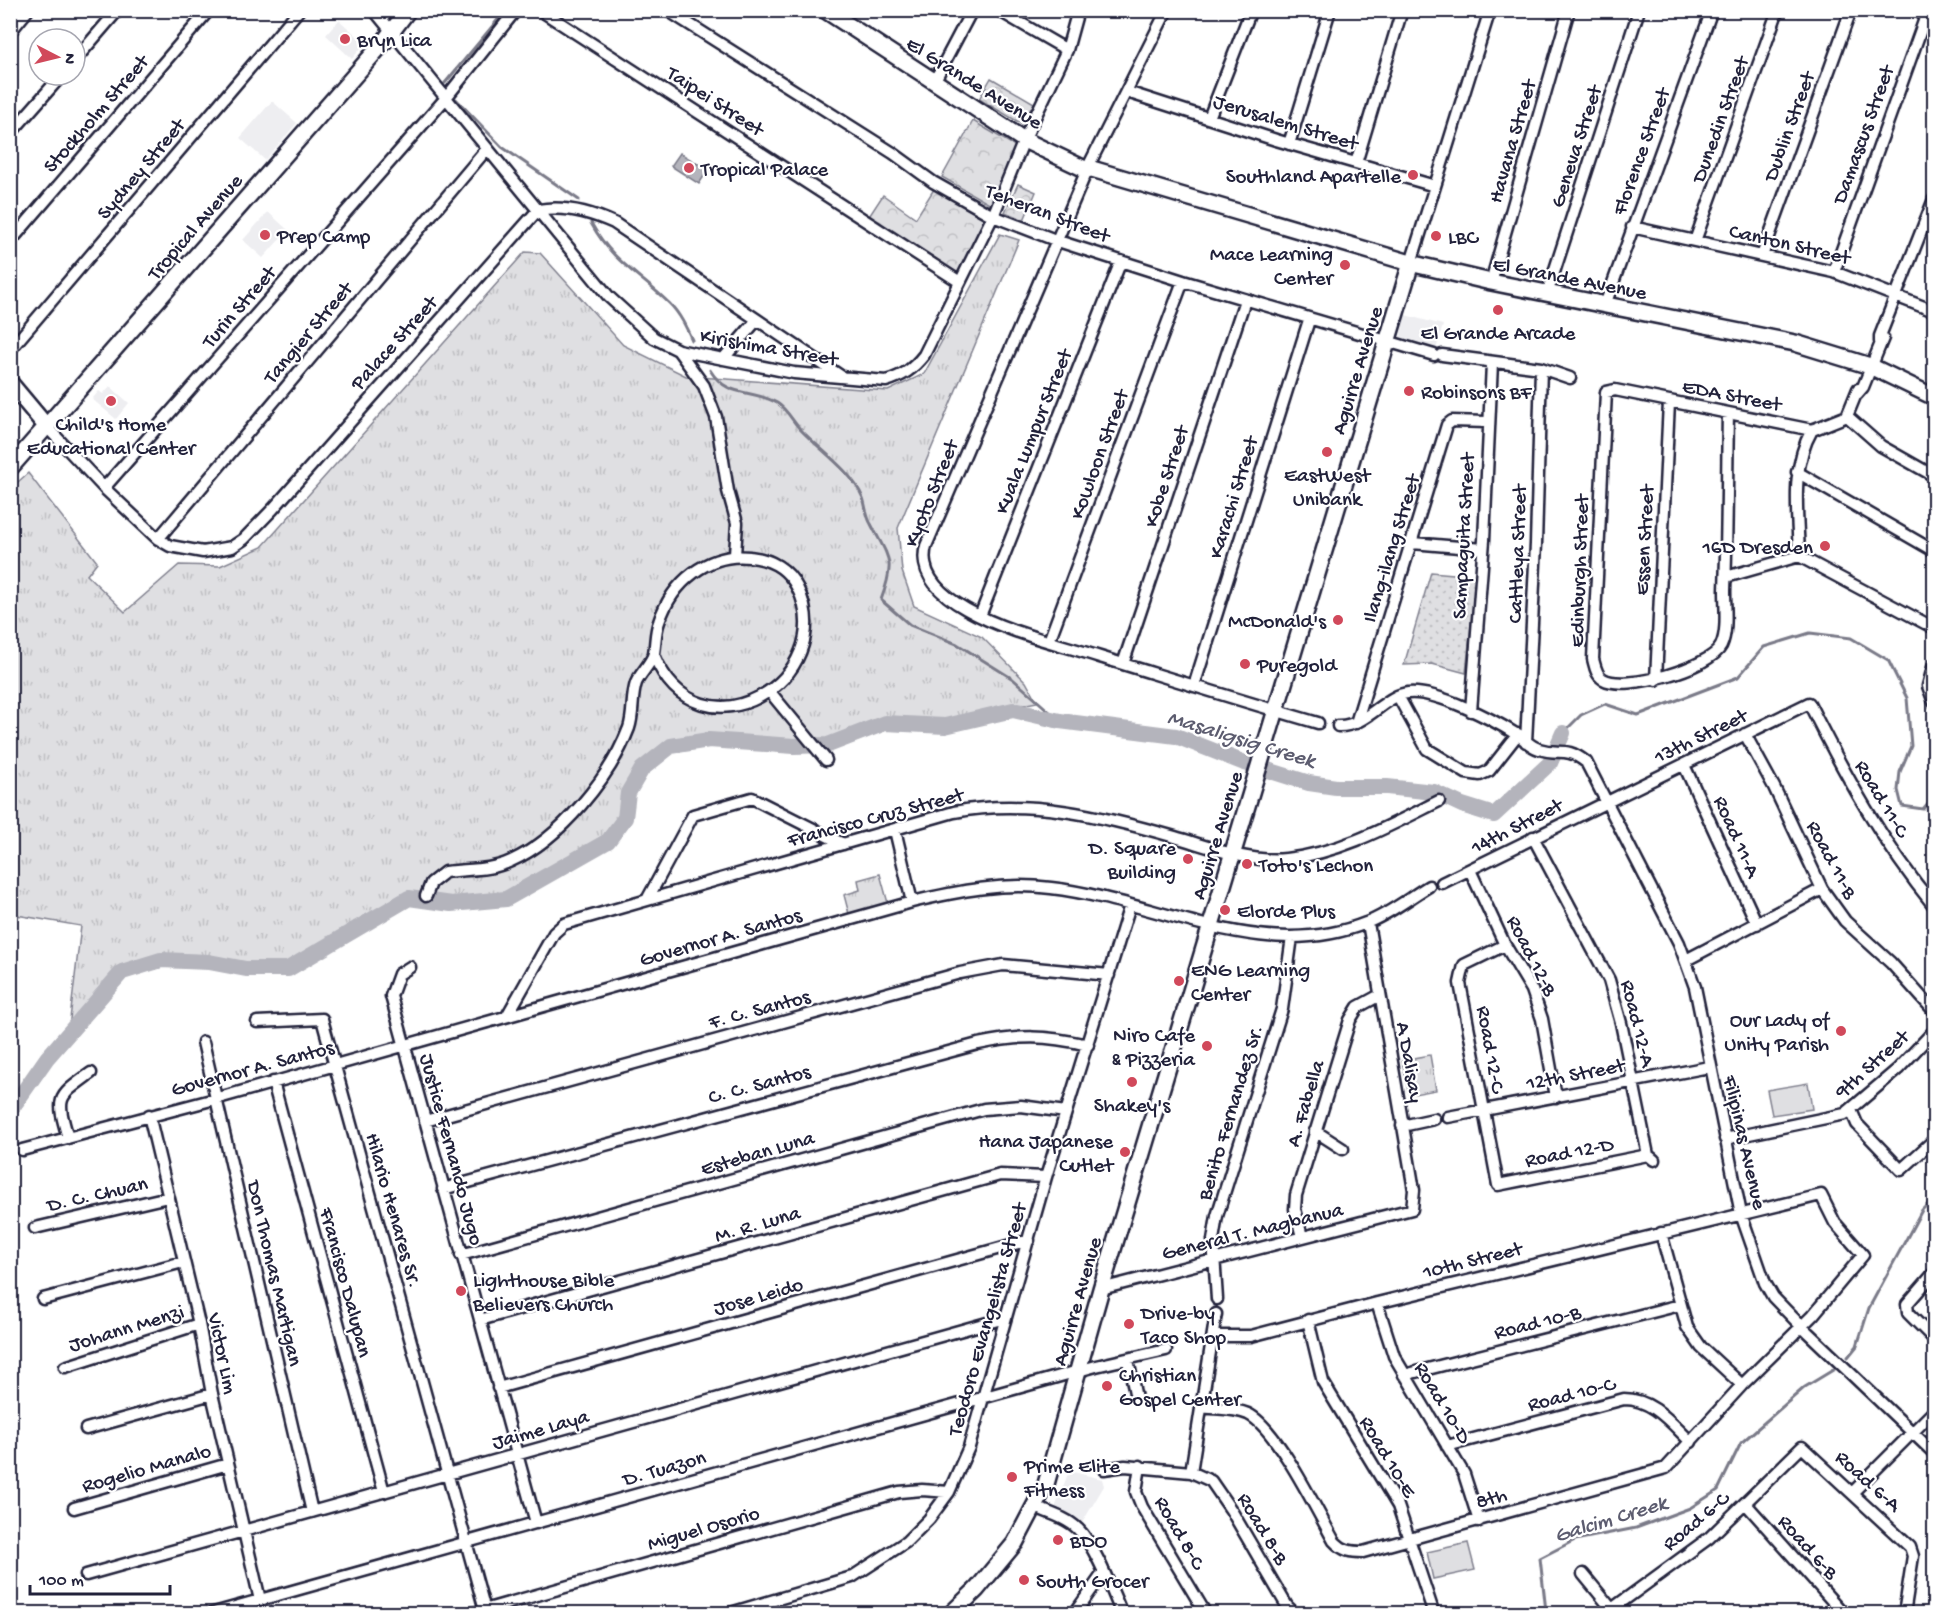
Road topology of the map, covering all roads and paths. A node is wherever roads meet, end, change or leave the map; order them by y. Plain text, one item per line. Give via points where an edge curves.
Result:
1 (28, 10) edge
2 (118, 10) edge
3 (209, 10) edge
4 (299, 10) edge
5 (374, 10) edge
6 (408, 10) edge
7 (516, 10) edge
8 (540, 10) edge
9 (667, 10) edge
10 (825, 10) edge
11 (972, 10) edge
12 (998, 10) edge
13 (1078, 10) edge
14 (1167, 10) edge
15 (1251, 10) edge
16 (1329, 10) edge
17 (1402, 10) edge
18 (1490, 10) edge
19 (1569, 10) edge
20 (1639, 10) edge
21 (1712, 10) edge
22 (1778, 10) edge
23 (1851, 10) edge
24 (1928, 10) edge
25 (10, 32) edge
26 (392, 32) junction
27 (87, 46) edge
28 (1067, 50) junction
29 (934, 82) junction
30 (51, 87) edge
31 (1126, 92) junction
32 (446, 99) junction
33 (1209, 118) junction
34 (10, 134) edge
35 (1024, 140) junction
36 (1289, 144) junction
37 (486, 150) junction
38 (1356, 163) junction
39 (1086, 167) junction
40 (1435, 186) junction
41 (1935, 199) edge
42 (538, 210) junction
43 (993, 216) junction
44 (1632, 227) junction
45 (1058, 241) junction
46 (1695, 241) junction
47 (10, 242) edge
48 (1762, 256) junction
49 (1121, 261) junction
50 (1411, 263) junction
51 (1834, 272) junction
52 (1183, 281) junction
53 (960, 282) junction
54 (1491, 282) junction
55 (1547, 294) junction
56 (1898, 295) junction
57 (1245, 300) junction
58 (1605, 305) junction
59 (1935, 311) edge
60 (1309, 320) junction
61 (756, 321) junction
62 (1387, 342) junction
63 (10, 350) edge
64 (678, 350) junction
65 (723, 358) junction
66 (1492, 363) junction
67 (1541, 368) junction
68 (1868, 372) junction
69 (845, 378) junction
70 (1570, 378) dead end
71 (10, 383) edge
72 (1608, 390) joint
73 (1935, 397) edge
74 (1669, 402) junction
75 (1728, 413) junction
76 (1847, 416) junction
77 (1487, 422) junction
78 (46, 426) junction
79 (1812, 430) junction
80 (10, 468) edge
81 (1797, 472) junction
82 (1935, 476) edge
83 (104, 488) junction
84 (158, 539) junction
85 (1412, 543) junction
86 (1483, 549) junction
87 (1935, 551) edge
88 (735, 555) junction
89 (1798, 556) junction
90 (1726, 577) junction
91 (980, 616) junction
92 (1935, 628) edge
93 (1049, 641) junction
94 (654, 655) junction
95 (1123, 664) junction
96 (1935, 664) edge
97 (1656, 680) junction
98 (1194, 686) junction
99 (770, 692) junction
100 (1398, 696) junction
101 (1935, 702) edge
102 (1809, 703) joint
103 (1276, 711) junction
104 (1471, 711) junction
105 (1318, 723) dead end
106 (1356, 723) junction
107 (1338, 726) dead end
108 (1745, 734) junction
109 (1522, 738) junction
110 (822, 756) dead end
111 (1684, 765) junction
112 (1439, 801) dead end
113 (1608, 801) junction
114 (895, 830) junction
115 (1533, 837) junction
116 (843, 844) junction
117 (1233, 853) junction
118 (1470, 870) junction
119 (1442, 883) dead end
120 (1429, 886) dead end
121 (1822, 889) junction
122 (426, 896) dead end
123 (648, 898) junction
124 (912, 902) junction
125 (1130, 905) junction
126 (1935, 906) edge
127 (1368, 923) junction
128 (1756, 924) junction
129 (1211, 927) junction
130 (1292, 937) junction
131 (1505, 945) junction
132 (1686, 960) junction
133 (410, 967) dead end
134 (1108, 975) junction
135 (1380, 995) junction
136 (1935, 1011) edge
137 (507, 1016) junction
138 (257, 1022) dead end
139 (1935, 1032) edge
140 (203, 1042) dead end
141 (404, 1045) junction
142 (1088, 1045) junction
143 (334, 1065) junction
144 (1709, 1067) junction
145 (92, 1073) dead end
146 (273, 1082) junction
147 (1633, 1082) junction
148 (1556, 1097) junction
149 (215, 1099) junction
150 (1483, 1110) junction
151 (1851, 1110) junction
152 (1066, 1112) junction
153 (149, 1115) junction
154 (1448, 1117) dead end
155 (1434, 1119) dead end
156 (424, 1121) junction
157 (1402, 1126) junction
158 (1316, 1131) junction
159 (68, 1138) junction
160 (1725, 1139) junction
161 (1935, 1140) edge
162 (1343, 1149) dead end
163 (22, 1150) dead end
164 (1651, 1158) joint
165 (1046, 1177) junction
166 (1498, 1185) joint
167 (443, 1189) junction
168 (168, 1197) junction
169 (1412, 1209) joint
170 (1741, 1214) junction
171 (35, 1228) dead end
172 (1661, 1233) junction
173 (1302, 1237) junction
174 (1029, 1240) junction
175 (461, 1255) junction
176 (1215, 1259) junction
177 (183, 1262) junction
178 (1935, 1273) edge
179 (1101, 1289) junction
180 (43, 1299) dead end
181 (1217, 1299) dead end
182 (1377, 1303) junction
183 (1680, 1305) junction
184 (1216, 1314) dead end
185 (1005, 1318) junction
186 (480, 1320) junction
187 (1308, 1320) junction
188 (199, 1324) junction
189 (1802, 1327) junction
190 (1213, 1336) junction
191 (1935, 1339) edge
192 (1166, 1350) dead end
193 (1128, 1360) junction
194 (65, 1366) dead end
195 (1078, 1371) junction
196 (1404, 1375) junction
197 (1742, 1385) junction
198 (498, 1388) junction
199 (212, 1394) junction
200 (982, 1398) junction
201 (1136, 1398) dead end
202 (1202, 1407) junction
203 (1935, 1411) edge
204 (86, 1429) dead end
205 (1914, 1431) junction
206 (1691, 1442) junction
207 (1448, 1446) junction
208 (1802, 1447) joint
209 (1935, 1453) edge
210 (517, 1455) junction
211 (228, 1464) junction
212 (1140, 1466) junction
213 (1104, 1469) dead end
214 (1191, 1472) junction
215 (449, 1473) junction
216 (384, 1492) junction
217 (949, 1492) junction
218 (1853, 1492) junction
219 (1746, 1504) junction
220 (1035, 1507) junction
221 (74, 1508) dead end
222 (312, 1512) junction
223 (1479, 1521) junction
224 (536, 1522) junction
225 (244, 1531) junction
226 (1408, 1540) junction
227 (466, 1541) junction
228 (1104, 1572) junction
229 (1583, 1574) dead end
230 (86, 1575) dead end
231 (260, 1600) junction
232 (485, 1611) edge
233 (1431, 1612) edge
234 (1610, 1612) edge
235 (210, 1614) edge
236 (470, 1614) edge
237 (727, 1614) edge
238 (951, 1614) edge
239 (1074, 1614) edge
240 (1122, 1614) edge
241 (1206, 1614) edge
242 (1294, 1614) edge
243 (1844, 1614) edge
244 (1904, 1614) edge

1 - 25 street
2 - 27 street
3 - 47 street, Stockholm Street
4 - 63 street, Sydney Street
5 - 26 street, Kirishima Street
6 - 26 street, Tropical Avenue
7 - 32 street, Turin Street
8 - 53 street, Taipei Street
9 - 43 street, Teheran Street via 933,182
10 - 29 street, El Grande Avenue
11 - 29 street
12 - 28 street
13 - 28 street, Kirishima Street
14 - 31 street, Kyoto Street
15 - 33 street
16 - 36 street
17 - 38 street
18 - 40 street, Aguirre Avenue
19 - 54 street, Havana Street
20 - 55 street, Geneva Street
21 - 44 street, Florence Street
22 - 46 street, Dunedin Street
23 - 48 street, Dublin Street
24 - 51 street, Damascus Street
26 - 32 street, Kirishima Street
26 - 78 street, Tropical Avenue
28 - 35 street, Kirishima Street
29 - 35 street, El Grande Avenue
30 - 34 street
31 - 33 street, Jerusalem Street
31 - 39 street, Kyoto Street
32 - 37 street, Kirishima Street
32 - 83 street, Turin Street
33 - 36 street, Jerusalem Street
35 - 39 street, El Grande Avenue
35 - 43 street, Kirishima Street
36 - 38 street, Jerusalem Street
37 - 42 street, Kirishima Street
37 - 84 street, Tangier Street
38 - 40 street, Jerusalem Street
39 - 45 street, Kyoto Street
39 - 50 street, El Grande Avenue
40 - 50 street, Aguirre Avenue
41 - 56 street
42 - 61 street via 577,210 614,223
42 - 64 street, Kirishima Street via 633,321
42 - 84 street, Palace Street via 244,539 232,546 202,552 177,548
43 - 45 street, Teheran Street
43 - 53 street, Kirishima Street
44 - 46 street, Canton Street
44 - 58 street, Florence Street
45 - 49 street, Teheran Street
45 - 91 street, Kyoto Street via 923,556 927,574 935,584
46 - 48 street, Canton Street
48 - 51 street, Canton Street
49 - 52 street, Teheran Street
49 - 91 street, Kuala Lumpur Street
50 - 54 street, El Grande Avenue
50 - 62 street, Aguirre Avenue
51 - 56 street, Canton Street
52 - 57 street, Teheran Street
52 - 93 street, Kowloon Street
53 - 69 street, Kirishima Street via 914,368 886,381
54 - 55 street, El Grande Avenue
55 - 58 street, El Grande Avenue
56 - 59 street, Canton Street
56 - 68 street
57 - 60 street, Teheran Street
57 - 95 street, Kobe Street
58 - 68 street, El Grande Avenue via 1795,344
60 - 62 street, Teheran Street
60 - 98 street, Karachi Street
61 - 65 street
61 - 69 street
62 - 66 street, Teheran Street
62 - 103 street, Aguirre Avenue
64 - 65 street, Kirishima Street
64 - 88 street via 704,386 716,417 737,523
65 - 69 street, Kirishima Street via 794,373
66 - 67 street, Teheran Street
66 - 77 street, Sampaguita Street
67 - 70 street, Teheran Street
67 - 109 street, Cattleya Street via 1536,555
68 - 73 street, El Grande Avenue
68 - 76 street
71 - 78 street, Palace Street
72 - 74 street, EDA Street
72 - 97 street, Edinburgh Street via 1593,659 1603,679
74 - 75 street, EDA Street
74 - 97 street, Essen Street
75 - 79 street, EDA Street
75 - 90 street, Edinburgh Street
76 - 79 street
76 - 82 street via 1875,441
77 - 85 street, Ilang-ilang Street via 1456,421 1447,425
77 - 86 street, Sampaguita Street
78 - 80 street, Tropical Avenue
78 - 83 street, Palace Street
79 - 81 street
81 - 87 street
81 - 89 street
83 - 84 street, Palace Street
85 - 86 street
85 - 106 street, Ilang-ilang Street
86 - 104 street, Sampaguita Street
88 - 94 street via 698,568 682,582 659,621
88 - 99 street via 754,557 782,568 799,590 804,611 802,643 791,669
89 - 90 street
89 - 92 street
90 - 97 street, Edinburgh Street via 1720,647 1712,655
91 - 93 street, Kyoto Street
93 - 95 street, Kyoto Street
94 - 99 street via 671,683 704,703 737,706
94 - 122 street via 636,682 625,737 575,812 511,861 437,876
95 - 98 street, Kyoto Street
96 - 101 street via 1928,686
98 - 103 street, Kyoto Street
99 - 110 street
100 - 104 street, Filipinas Avenue via 1424,695
100 - 106 street
100 - 109 street via 1427,749 1466,773 1480,775 1489,771
102 - 108 street, 13th Street
102 - 126 street, Road 11-C via 1842,770 1894,857
103 - 105 street, Kyoto Street
103 - 117 street, Aguirre Avenue
104 - 109 street, Filipinas Avenue
106 - 107 street
108 - 111 street, 13th Street
108 - 121 street, Road 11-B
109 - 113 street, Filipinas Avenue via 1541,750 1575,753 1586,762
111 - 113 street, 13th Street
111 - 128 street, Road 11-A
112 - 117 street, Francisco Cruz Street via 1332,849 1284,859
113 - 115 street, 14th Street
113 - 132 street, Filipinas Avenue
114 - 116 street, Francisco Cruz Street
114 - 117 street, Francisco Cruz Street via 966,810 1039,808 1089,814
114 - 124 street
115 - 118 street, 14th Street
115 - 147 street, Road 12-A via 1609,980
116 - 123 street, Francisco Cruz Street
116 - 123 street via 752,798 693,815
117 - 129 street, Aguirre Avenue
118 - 119 street, 14th Street
118 - 131 street, Road 12-B
120 - 127 street, Governor A. Santos
121 - 128 street
121 - 136 street, Road 11-B via 1845,921
123 - 137 street, Francisco Cruz Street via 575,919 554,933
124 - 125 street, Governor A. Santos via 960,891 1024,886 1092,894
124 - 137 street, Governor A. Santos
125 - 129 street, Governor A. Santos
125 - 134 street, Teodoro Evangelista Street
127 - 130 street, Governor A. Santos
127 - 135 street, A Dalisay
128 - 132 street
129 - 130 street, Governor A. Santos
129 - 179 street, Aguirre Avenue
130 - 176 street, Benito Fernandez Sr. via 1282,1009 1217,1216
131 - 148 street, Road 12-B via 1532,990 1542,1019
131 - 150 street, Road 12-C via 1464,965 1460,983
132 - 144 street, Filipinas Avenue via 1695,987
133 - 141 street, Justice Fernando Jugo via 399,974 391,996
134 - 142 street, Teodoro Evangelista Street
134 - 156 street, F. C. Santos via 1003,965 960,973
135 - 157 street, A Dalisay
135 - 158 street, A. Fabella via 1358,1007 1350,1020
137 - 141 street, Governor A. Santos
138 - 143 street, Hilario Henares Sr. via 322,1019
139 - 151 street, 9th Street
140 - 149 street, Don Thomas Martigan
141 - 143 street, Governor A. Santos
141 - 156 street, Justice Fernando Jugo
142 - 152 street, Teodoro Evangelista Street
142 - 167 street, C. C. Santos via 1018,1035
143 - 146 street, Governor A. Santos
143 - 215 street, Hilario Henares Sr.
144 - 147 street, 12th Street
144 - 160 street, Filipinas Avenue
145 - 159 street via 61,1100
146 - 149 street, Governor A. Santos
146 - 216 street, Francisco Dalupan
147 - 148 street, 12th Street
147 - 164 street, Road 12-A
148 - 150 street, 12th Street
149 - 153 street, Governor A. Santos
149 - 222 street, Don Thomas Martigan
150 - 154 street, 12th Street
150 - 166 street, Road 12-C
151 - 160 street, 9th Street via 1832,1118
151 - 161 street via 1857,1124 1901,1170
152 - 165 street, Teodoro Evangelista Street
152 - 175 street, Esteban Luna via 1021,1106 984,1109
153 - 159 street, Governor A. Santos
153 - 168 street, Victor Lim
155 - 157 street
156 - 167 street, Justice Fernando Jugo
157 - 169 street, A Dalisay via 1414,1190
158 - 162 street
158 - 173 street, A. Fabella via 1296,1195
159 - 163 street, Governor A. Santos
160 - 170 street, Filipinas Avenue
164 - 166 street, Road 12-D
165 - 174 street, Teodoro Evangelista Street
165 - 186 street, M. R. Luna via 1000,1175
167 - 175 street, Justice Fernando Jugo
168 - 171 street, D. C. Chuan
168 - 177 street, Victor Lim
169 - 173 street, General T. Magbanua
170 - 172 street, 10th Street
170 - 189 street, Filipinas Avenue via 1765,1283
170 - 189 street, 10th Street via 1821,1195 1835,1223 1863,1255
172 - 182 street, 10th Street
172 - 183 street
173 - 176 street, General T. Magbanua
174 - 185 street, Teodoro Evangelista Street
174 - 198 street, Jose Leido
175 - 186 street, Justice Fernando Jugo
176 - 179 street, General T. Magbanua
176 - 181 street, Benito Fernandez Sr.
177 - 180 street
177 - 188 street, Victor Lim
178 - 191 street via 1907,1304 1908,1313
179 - 195 street, Aguirre Avenue
182 - 187 street, 10th Street
182 - 196 street, Road 10-D via 1387,1340
183 - 196 street, Road 10-B
183 - 197 street via 1701,1347
184 - 190 street
185 - 200 street, Teodoro Evangelista Street
185 - 210 street, Jaime Laya
186 - 198 street, Justice Fernando Jugo
187 - 190 street, 10th Street via 1251,1336
187 - 226 street, Road 10-E via 1323,1382 1398,1506
188 - 194 street, Johann Menzi
188 - 199 street, Victor Lim
189 - 197 street, 8th
189 - 205 street, Filipinas Avenue
190 - 202 street
192 - 193 street, D. Tuazon
193 - 195 street, D. Tuazon
193 - 201 street
195 - 200 street, D. Tuazon
195 - 220 street, Aguirre Avenue via 1054,1460
196 - 207 street, Road 10-D
197 - 206 street, 8th
198 - 210 street, Justice Fernando Jugo
199 - 204 street
199 - 211 street, Victor Lim
200 - 217 street, Teodoro Evangelista Street via 969,1447
200 - 224 street, D. Tuazon
202 - 214 street
202 - 226 street, 8th via 1247,1414 1259,1422 1276,1442 1340,1548 1363,1552
203 - 205 street
205 - 209 street, Filipinas Avenue
205 - 218 street
206 - 207 street, Road 10-C via 1655,1408 1638,1399 1624,1399
206 - 223 street, 8th via 1666,1468 1655,1473
207 - 223 street, Road 10-D via 1464,1474
208 - 218 street, Road 6-A
208 - 219 street, Road 6-C
210 - 215 street, Jaime Laya
210 - 224 street, Justice Fernando Jugo
211 - 221 street, Rogelio Manalo
211 - 225 street, Victor Lim
212 - 213 street
212 - 214 street
212 - 241 street, Road 8-C via 1136,1492 1142,1507
214 - 242 street, Road 8-B via 1217,1487
215 - 216 street, Jaime Laya
215 - 227 street, Hilario Henares Sr.
216 - 222 street, Jaime Laya
217 - 232 street, Miguel Osorio via 900,1492
217 - 237 street, Teodoro Evangelista Street via 906,1542 852,1578
218 - 244 street, Road 6-A via 1913,1553
219 - 234 street, Road 6-C via 1709,1538
219 - 243 street, Road 6-B
220 - 228 street via 1078,1529
220 - 238 street, Aguirre Avenue via 998,1566
222 - 225 street, Jaime Laya
223 - 226 street, 8th
224 - 227 street, D. Tuazon
225 - 230 street, Jaime Laya
225 - 231 street, Victor Lim
226 - 233 street, Road 10-E
227 - 231 street, D. Tuazon
227 - 232 street, Hilario Henares Sr.
228 - 239 street
228 - 240 street
229 - 234 street
231 - 235 street, D. Tuazon
232 - 236 street, Miguel Osorio

